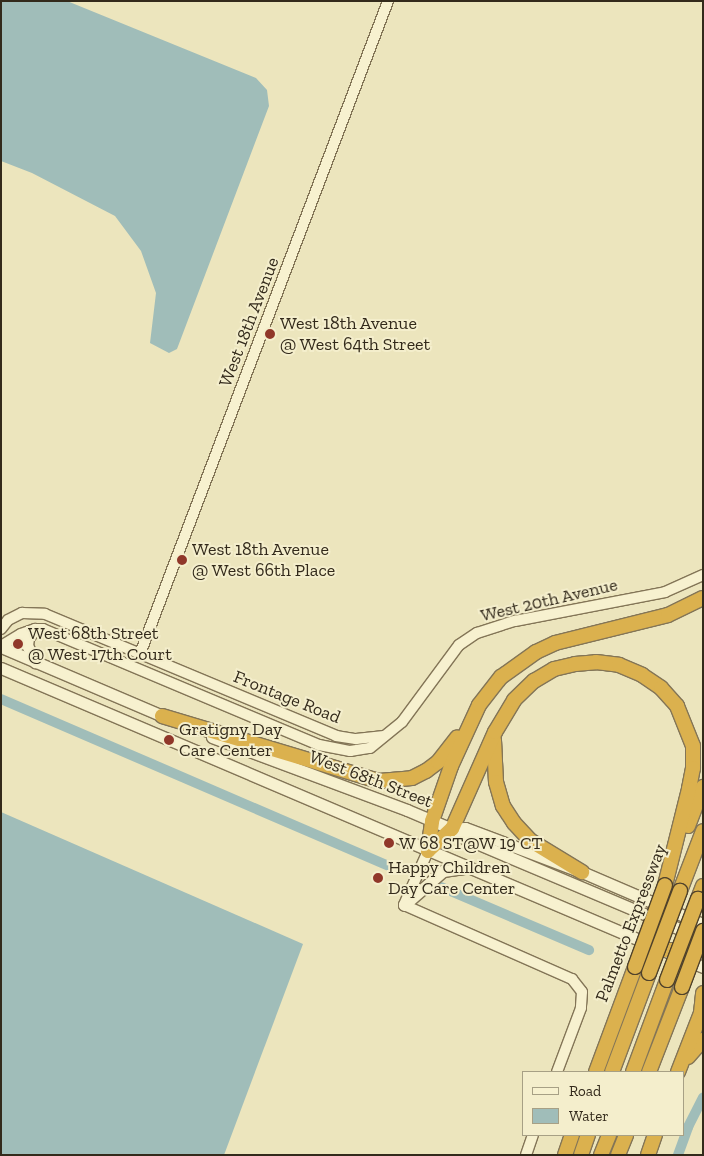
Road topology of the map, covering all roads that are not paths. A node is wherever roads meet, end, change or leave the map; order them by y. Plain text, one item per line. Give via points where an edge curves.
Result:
1 (388, 1) edge
2 (703, 575) edge
3 (703, 598) edge
4 (1, 629) edge
5 (35, 629) junction
6 (1, 646) edge
7 (140, 654) junction
8 (115, 659) junction
9 (35, 662) junction
10 (1, 668) edge
11 (162, 716) junction
12 (469, 724) junction
13 (495, 732) junction
14 (386, 736) junction
15 (703, 787) edge
16 (432, 821) junction
17 (452, 829) junction
18 (703, 831) edge
19 (428, 851) junction
20 (469, 868) junction
21 (582, 872) junction
22 (665, 885) junction
23 (700, 892) edge
24 (404, 905) junction
25 (703, 937) edge
26 (664, 950) junction
27 (703, 966) edge
28 (703, 993) edge
29 (702, 1012) edge
30 (703, 1040) edge
31 (680, 1067) edge
32 (557, 1071) edge
33 (596, 1071) edge
34 (612, 1071) edge
35 (632, 1071) edge
36 (650, 1071) edge
37 (533, 1136) edge
38 (572, 1136) edge
39 (588, 1136) edge
40 (609, 1136) edge
41 (626, 1136) edge
42 (655, 1136) edge
43 (526, 1155) edge
44 (564, 1155) edge
45 (581, 1155) edge
46 (602, 1155) edge
47 (618, 1155) edge
48 (648, 1155) edge

1 - 7 street, West 18th Avenue
2 - 14 street, West 20th Avenue via 665,592 515,621 477,633 459,644 402,722
3 - 12 highway via 668,615 582,634 536,652 501,677 489,690
4 - 7 street, Frontage Road via 8,620 22,613 34,612 57,618
5 - 6 street
5 - 8 street, Frontage Road via 50,631
5 - 9 main road via 27,645
6 - 9 main road, West 68th Street
7 - 8 street via 128,659
7 - 14 street, Frontage Road via 336,736 356,739
8 - 14 street, Frontage Road via 335,750 350,752 370,748
9 - 11 main road, West 68th Street
10 - 19 main road
11 - 12 highway via 380,781 412,778 426,771 438,762
11 - 16 main road, West 68th Street
12 - 16 highway
13 - 17 highway
13 - 21 highway via 493,758 503,806 531,841
13 - 22 highway via 514,700 534,681 554,669 596,662 620,665 661,688 677,706 693,746 690,789
15 - 22 highway, Palmetto Expressway
16 - 17 main road, West 68th Street
16 - 19 highway
17 - 19 highway
17 - 21 main road, West 68th Street via 466,828
17 - 25 main road, West 68th Street
18 - 34 highway, bridge
19 - 20 main road
19 - 24 street
20 - 24 main road via 443,871
20 - 26 main road
21 - 25 main road, West 68th Street
22 - 33 highway, Palmetto Expressway, bridge
23 - 35 highway, bridge
24 - 32 street via 572,979 582,992 581,1008
25 - 26 highway
25 - 36 highway, bridge
26 - 27 main road
28 - 29 highway
29 - 31 highway
30 - 31 highway
37 - 43 street
38 - 44 highway
39 - 45 highway
40 - 46 highway
41 - 47 highway
42 - 48 highway

